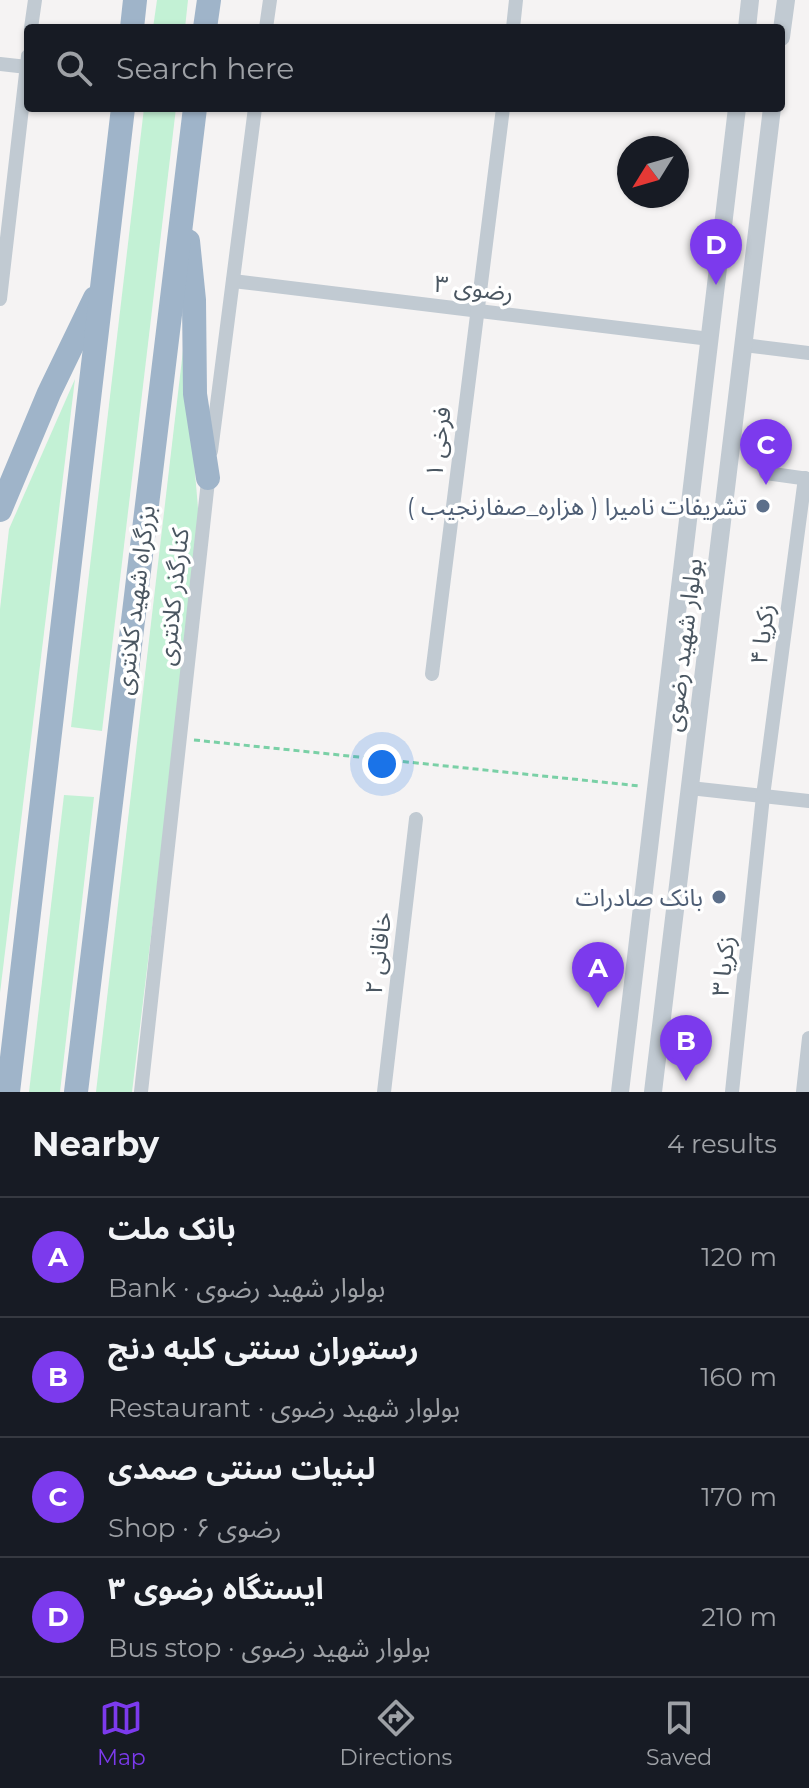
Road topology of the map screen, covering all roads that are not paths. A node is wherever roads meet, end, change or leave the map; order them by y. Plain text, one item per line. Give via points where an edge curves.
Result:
1 (35, 0) edge
2 (135, 0) edge
3 (209, 0) edge
4 (270, 0) edge
5 (516, 0) edge
6 (750, 0) edge
7 (786, 0) edge
8 (32, 24) edge
9 (132, 24) edge
10 (206, 24) edge
11 (267, 24) edge
12 (513, 24) edge
13 (747, 24) edge
14 (783, 24) edge
15 (24, 62) edge
16 (0, 64) edge
17 (24, 88) edge
18 (123, 112) edge
19 (195, 112) edge
20 (254, 112) edge
21 (502, 112) edge
22 (737, 112) edge
23 (772, 112) edge
24 (184, 200) junction
25 (104, 277) junction
26 (233, 281) junction
27 (0, 299) edge
28 (477, 310) junction
29 (710, 339) junction
30 (744, 345) junction
31 (809, 353) edge
32 (766, 473) dead end
33 (208, 478) junction
34 (807, 478) edge
35 (0, 510) edge
36 (432, 674) dead end
37 (690, 788) junction
38 (763, 796) junction
39 (809, 801) edge
40 (416, 819) dead end
41 (809, 1038) edge
42 (8, 1092) edge
43 (76, 1092) edge
44 (141, 1092) edge
45 (384, 1092) edge
46 (620, 1092) edge
47 (653, 1092) edge
48 (732, 1092) edge
49 (803, 1092) edge

1 - 8 street
2 - 9 highway
3 - 10 highway
4 - 11 street
5 - 12 street
6 - 13 street
7 - 14 street
15 - 16 street
17 - 27 street
18 - 25 highway
19 - 24 highway, بزرگراه شهید کلانتری
20 - 26 street, کنارگذر کلانتری
21 - 28 street, فرخی ۱
22 - 29 street, بولوار شهید رضوی
23 - 30 street, بولوار شهید رضوی
24 - 33 highway via 194,300 195,394
24 - 43 highway, بزرگراه شهید کلانتری
25 - 35 highway
25 - 42 highway
26 - 28 street, رضوی ۳
26 - 33 street, کنارگذر کلانتری
28 - 29 street, رضوی ۳
28 - 36 street, فرخی ۱
29 - 46 street, بولوار شهید رضوی
30 - 31 street
30 - 37 street, بولوار شهید رضوی
32 - 34 street
33 - 44 street, کنارگذر کلانتری
34 - 38 street, زکریا ۴
37 - 38 street
37 - 47 street, بولوار شهید رضوی
38 - 39 street
38 - 48 street, زکریا ۳
40 - 45 street, خاقانی ۲
41 - 49 street

